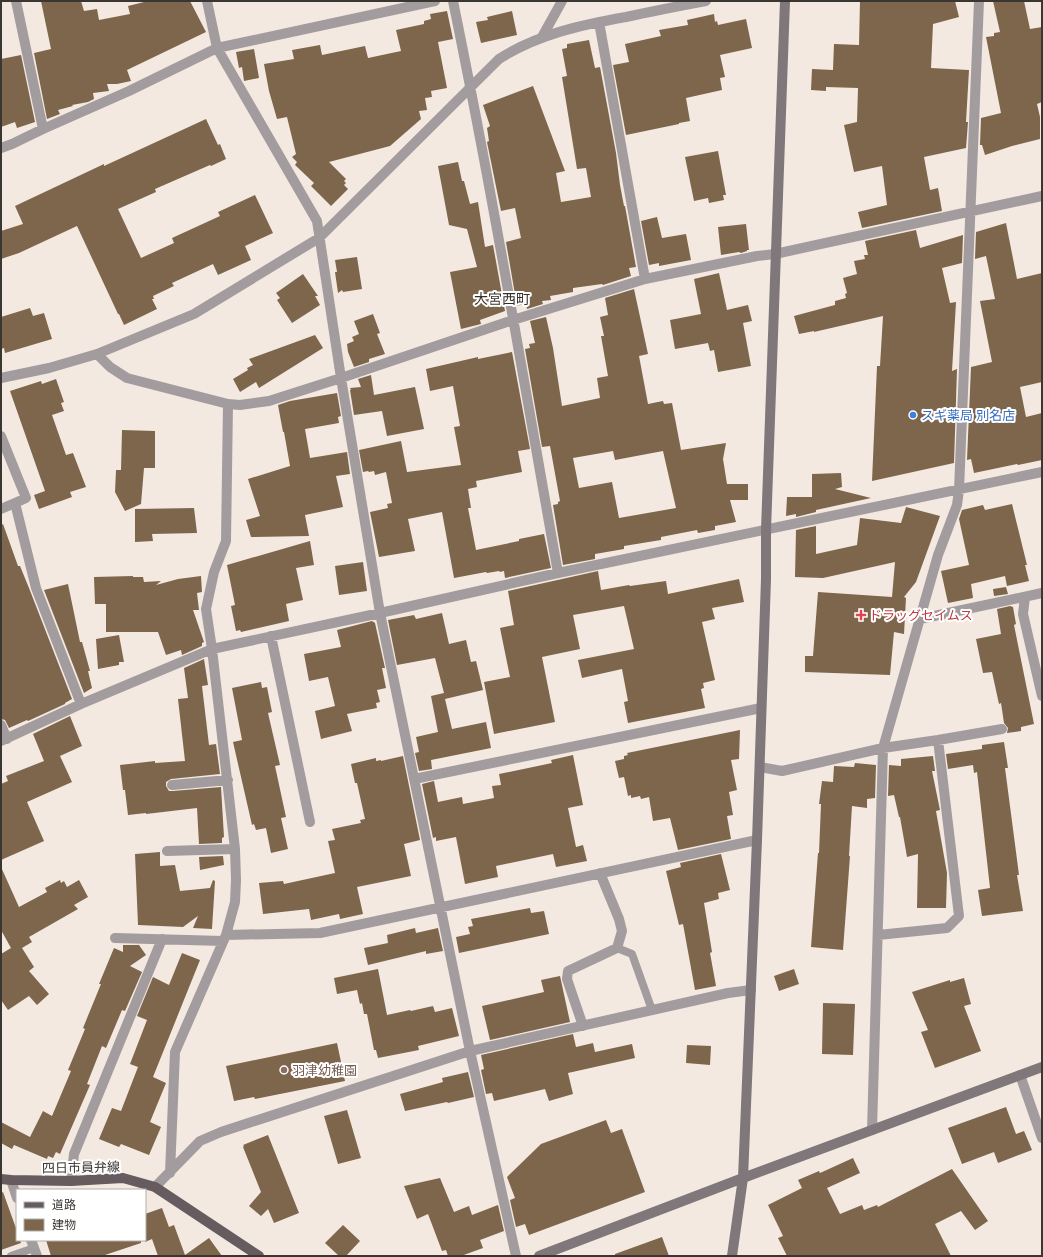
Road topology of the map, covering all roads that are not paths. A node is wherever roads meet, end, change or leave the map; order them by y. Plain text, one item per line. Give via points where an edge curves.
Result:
1 (16, 1) edge
2 (207, 1) edge
3 (436, 1) edge
4 (453, 1) edge
5 (562, 1) edge
6 (703, 1) edge
7 (785, 1) edge
8 (979, 1) edge
9 (599, 22) junction
10 (542, 37) junction
11 (217, 48) junction
12 (471, 88) junction
13 (43, 129) junction
14 (1, 148) edge
15 (1042, 196) edge
16 (970, 211) junction
17 (320, 238) junction
18 (775, 254) junction
19 (645, 279) junction
20 (513, 320) junction
21 (97, 354) junction
22 (1, 378) edge
23 (341, 378) junction
24 (228, 404) junction
25 (1, 436) edge
26 (1042, 472) edge
27 (959, 490) junction
28 (15, 503) junction
29 (1, 508) edge
30 (766, 530) junction
31 (558, 573) junction
32 (1042, 593) edge
33 (1025, 597) junction
34 (380, 613) junction
35 (920, 619) junction
36 (271, 636) junction
37 (212, 649) junction
38 (1042, 696) edge
39 (81, 704) junction
40 (762, 708) junction
41 (1, 725) edge
42 (1002, 729) dead end
43 (4, 740) edge
44 (938, 740) junction
45 (883, 748) junction
46 (760, 767) junction
47 (414, 779) junction
48 (228, 780) junction
49 (172, 785) dead end
50 (310, 822) dead end
51 (757, 840) junction
52 (235, 849) junction
53 (167, 852) dead end
54 (600, 873) junction
55 (440, 907) junction
56 (878, 935) junction
57 (115, 938) dead end
58 (225, 938) junction
59 (162, 939) junction
60 (618, 948) junction
61 (751, 990) junction
62 (652, 1010) junction
63 (583, 1026) junction
64 (470, 1051) junction
65 (1042, 1067) edge
66 (1020, 1075) junction
67 (872, 1130) junction
68 (1042, 1138) edge
69 (170, 1173) junction
70 (743, 1178) junction
71 (6, 1180) edge
72 (71, 1181) junction
73 (155, 1187) junction
74 (16, 1196) edge
75 (34, 1248) edge
76 (11, 1256) edge
77 (259, 1256) edge
78 (516, 1256) edge
79 (538, 1256) edge
80 (732, 1256) edge

1 - 13 street
2 - 11 street
3 - 11 street
4 - 12 street
5 - 10 street
6 - 9 street
7 - 18 street
8 - 16 street
9 - 10 street
9 - 19 street
10 - 12 street via 499,59
11 - 13 street
11 - 17 street via 318,221
12 - 17 street
12 - 20 street
13 - 14 street
15 - 16 street
16 - 18 street
16 - 27 street
17 - 21 street via 194,314
17 - 23 street
18 - 19 street
18 - 30 street
19 - 20 street
20 - 23 street
20 - 31 street
21 - 22 street
21 - 24 street via 110,368 127,378
23 - 24 street via 269,401
23 - 34 street
24 - 37 street via 226,540 214,572 206,609
25 - 28 street via 26,498
26 - 27 street
27 - 30 street
27 - 35 street
28 - 29 street
28 - 39 street via 36,588
30 - 31 street
30 - 40 street
31 - 34 street
32 - 33 street
33 - 35 street
33 - 38 street via 1023,614
34 - 36 street
34 - 47 street
35 - 45 street
36 - 37 street
36 - 50 street
37 - 39 street
37 - 48 street
39 - 43 street
40 - 46 street
40 - 47 street
41 - 43 street
42 - 44 street
44 - 45 street
44 - 56 street via 960,916 947,928
45 - 46 street via 782,771
45 - 56 street
46 - 51 street
47 - 55 street
48 - 49 street
48 - 52 street
51 - 54 street
51 - 61 street
52 - 53 street
52 - 58 street via 235,902
54 - 55 street
54 - 60 street via 622,931
55 - 58 street via 320,933
55 - 64 street
56 - 67 street
57 - 59 street
58 - 59 street
58 - 69 street via 175,1052
59 - 72 street via 74,1154
60 - 62 lane via 632,954
60 - 63 street via 568,971 567,979
61 - 62 street
61 - 70 street
62 - 63 street
63 - 64 street
64 - 69 street via 221,1132 200,1141
64 - 78 street
65 - 66 street
66 - 67 street
66 - 68 street
67 - 70 street
69 - 73 street
70 - 79 street
70 - 80 street
71 - 72 main road, 四日市員弁線
71 - 74 street
72 - 73 main road, 四日市員弁線 via 123,1178
73 - 77 main road, 四日市員弁線
75 - 76 lane

